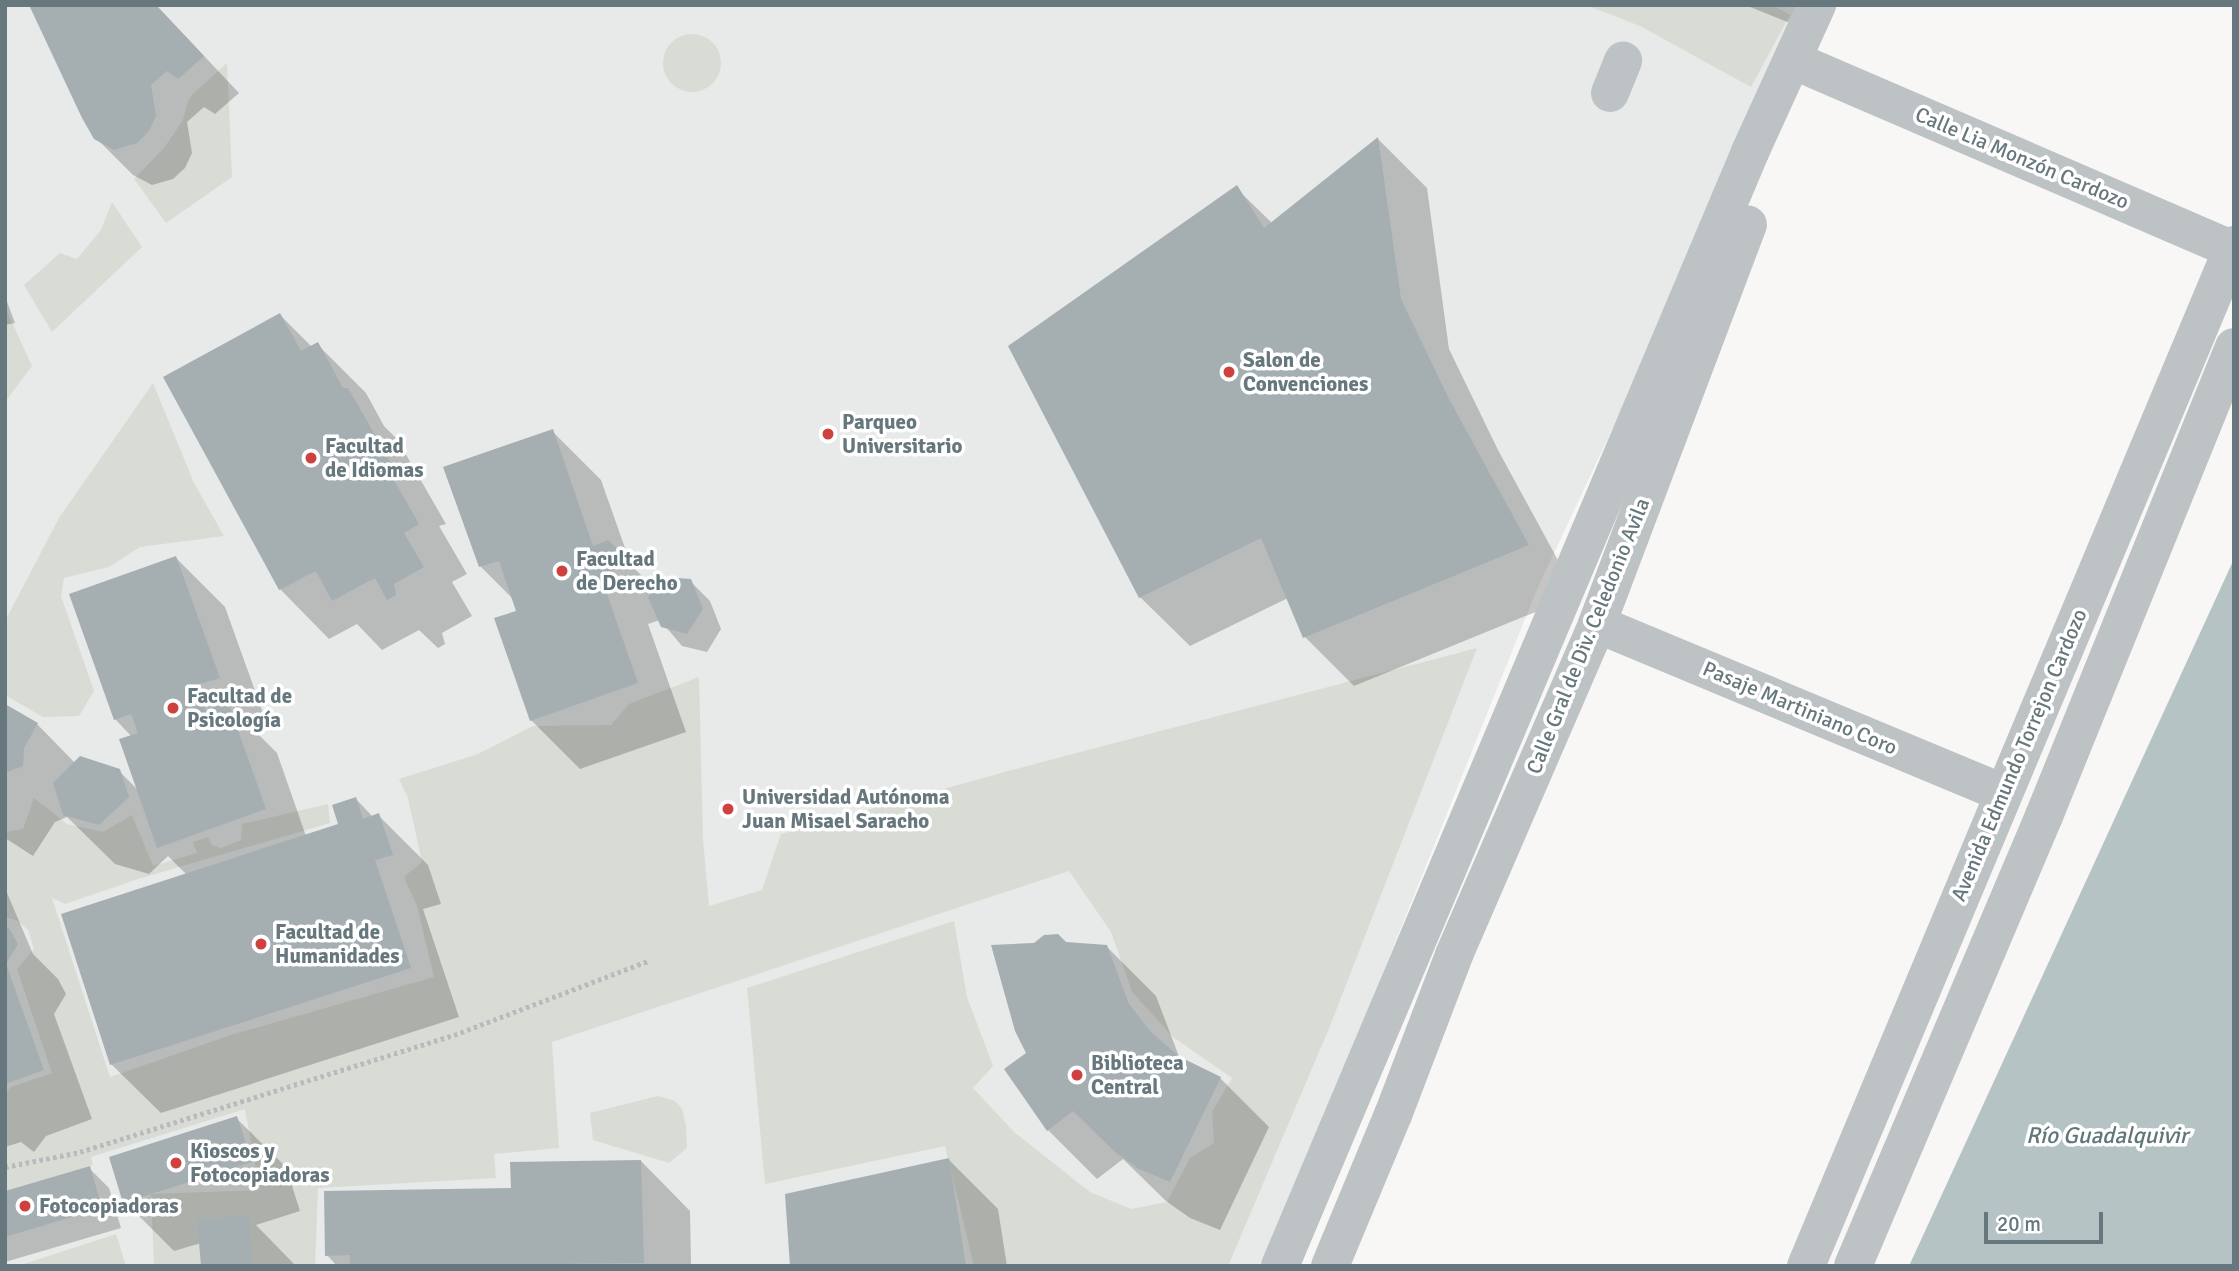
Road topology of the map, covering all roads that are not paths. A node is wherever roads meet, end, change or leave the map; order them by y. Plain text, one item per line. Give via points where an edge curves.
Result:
1 (1817, 5) edge
2 (1842, 5) edge
3 (1811, 68) junction
4 (2233, 247) edge
5 (2234, 347) edge
6 (1597, 624) junction
7 (2003, 793) junction
8 (1280, 1266) edge
9 (1330, 1266) edge
10 (1806, 1266) edge
11 (1853, 1266) edge

1 - 8 street via 1750,152
2 - 3 street, Calle Gral de Div. Celedonio Avila
3 - 4 street, Calle Lia Monzón Cardozo
3 - 6 street, Calle Gral de Div. Celedonio Avila
4 - 7 street, Avenida Edmundo Torrejon Cardozo
5 - 11 street, Avenida Edmundo Torrejon Cardozo via 2044,816
6 - 7 street, Pasaje Martiniano Coro
6 - 9 street, Calle Gral de Div. Celedonio Avila via 1454,955
7 - 10 street, Avenida Edmundo Torrejon Cardozo

